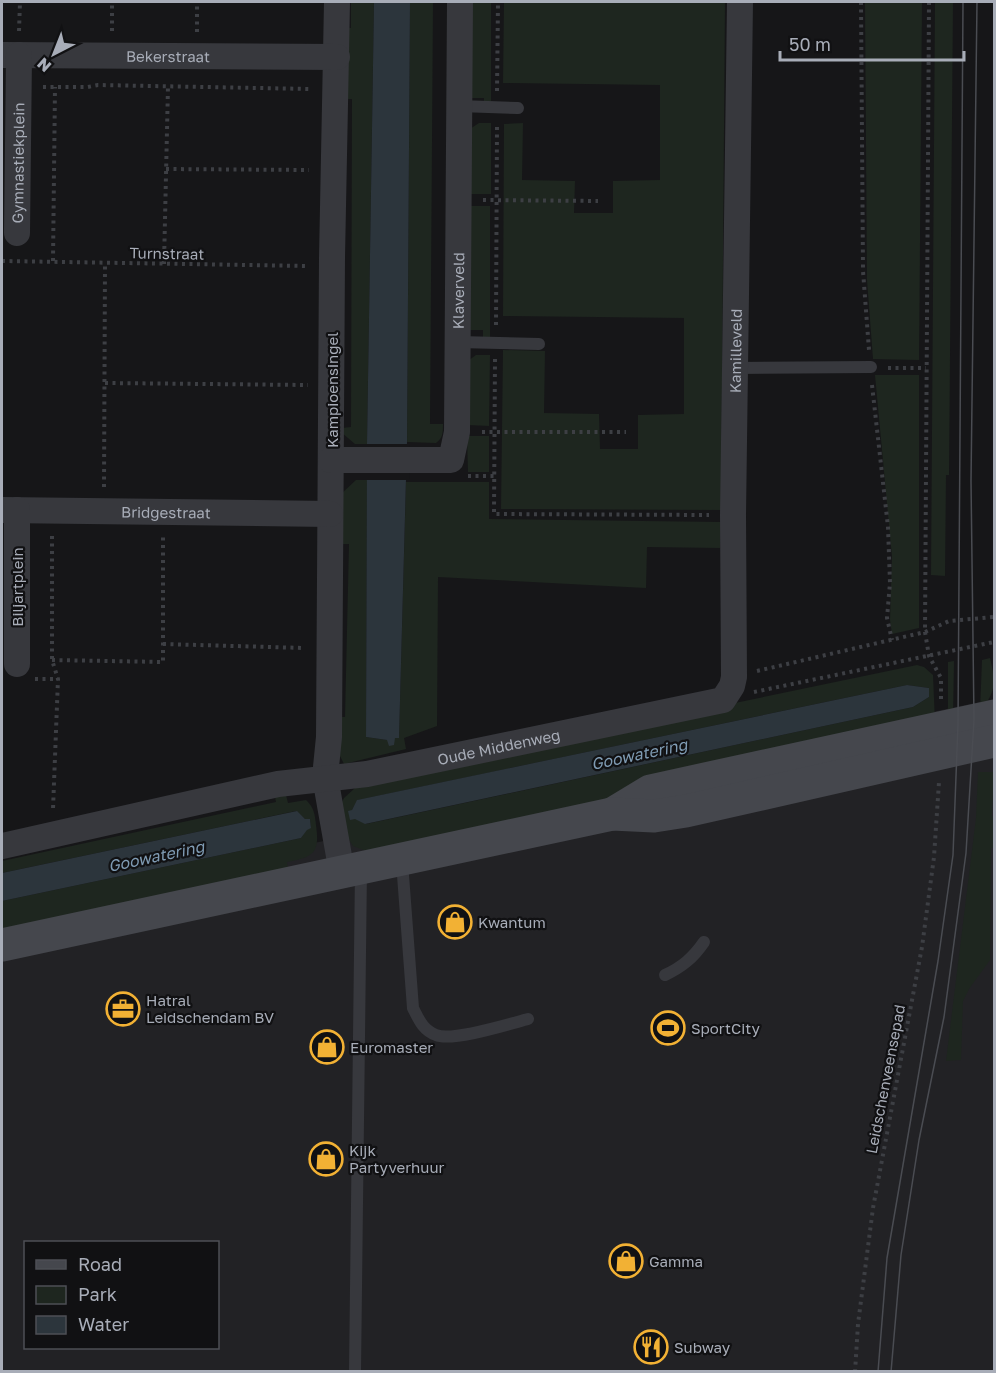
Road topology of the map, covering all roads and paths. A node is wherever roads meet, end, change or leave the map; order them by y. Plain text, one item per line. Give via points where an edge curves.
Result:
1 (337, 2) edge
2 (460, 2) edge
3 (740, 2) edge
4 (861, 2) edge
5 (929, 2) edge
6 (10, 55) edge
7 (337, 57) junction
8 (18, 86) junction
9 (168, 86) junction
10 (55, 87) junction
11 (336, 89) junction
12 (459, 106) junction
13 (518, 108) dead end
14 (166, 169) junction
15 (334, 170) junction
16 (459, 200) junction
17 (598, 201) dead end
18 (16, 233) dead end
19 (2, 261) edge
20 (53, 261) junction
21 (105, 264) junction
22 (164, 264) junction
23 (332, 266) junction
24 (458, 342) junction
25 (539, 344) dead end
26 (736, 368) junction
27 (871, 368) junction
28 (926, 368) junction
29 (105, 383) junction
30 (332, 385) junction
31 (457, 432) junction
32 (626, 432) dead end
33 (343, 460) junction
34 (9, 510) edge
35 (52, 511) junction
36 (104, 512) junction
37 (164, 512) junction
38 (330, 514) junction
39 (892, 640) dead end
40 (994, 642) edge
41 (163, 644) junction
42 (330, 649) junction
43 (930, 656) junction
44 (52, 660) junction
45 (17, 664) dead end
46 (723, 700) junction
47 (994, 716) edge
48 (942, 727) junction
49 (994, 741) edge
50 (326, 777) junction
51 (938, 791) dead end
52 (53, 812) dead end
53 (612, 814) junction
54 (2, 846) edge
55 (402, 860) junction
56 (352, 871) junction
57 (704, 942) dead end
58 (2, 945) edge
59 (665, 975) dead end
60 (528, 1019) dead end
61 (355, 1371) edge
62 (855, 1371) edge

1 - 7 street, Kampioensingel
2 - 12 street, Klaverveld
3 - 26 street, Kamilleveld
4 - 27 path via 863,271
5 - 28 path
6 - 7 street, Bekerstraat
6 - 8 street, Gymnastiekplein
7 - 11 street, Kampioensingel
8 - 10 path
8 - 18 street, Gymnastiekplein
9 - 10 path
9 - 11 path
9 - 14 path
10 - 20 path
11 - 15 street, Kampioensingel
12 - 13 lane
12 - 16 street, Klaverveld
14 - 15 path
14 - 22 path
15 - 23 street, Kampioensingel
16 - 17 path
16 - 24 street, Klaverveld
19 - 20 path, Turnstraat
20 - 21 path, Turnstraat
21 - 22 path, Turnstraat
21 - 29 path
22 - 23 path, Turnstraat
23 - 30 street, Kampioensingel
24 - 25 lane
24 - 31 street, Klaverveld
26 - 27 lane
26 - 46 street, Kamilleveld via 734,676
27 - 28 path
27 - 39 path via 888,527 887,618
28 - 43 path via 925,621
29 - 30 path
29 - 36 path
30 - 33 street, Kampioensingel
31 - 32 path
31 - 33 street, Klaverveld via 451,460
33 - 38 street, Kampioensingel
34 - 35 street, Bridgestraat
34 - 45 street, Biljartplein
35 - 36 street, Bridgestraat
35 - 44 path
36 - 37 street, Bridgestraat
37 - 38 street, Bridgestraat
37 - 41 path
38 - 42 street, Kampioensingel
40 - 43 path
41 - 42 path
41 - 44 path via 163,662
42 - 50 street, Kampioensingel
43 - 46 path
43 - 48 path via 940,678
44 - 52 path via 58,679
46 - 50 street, Oude Middenweg via 367,774
47 - 48 street
48 - 53 street via 650,791
49 - 53 street via 686,811 654,816
50 - 54 street, Oude Middenweg via 278,784
50 - 56 street, Kampioensingel
51 - 62 path, Leidschenveensepad via 922,947 879,1171
53 - 55 street
55 - 56 street
55 - 60 lane via 412,1008 422,1026 438,1036 456,1037
56 - 58 street
56 - 61 lane
57 - 59 lane via 687,963

